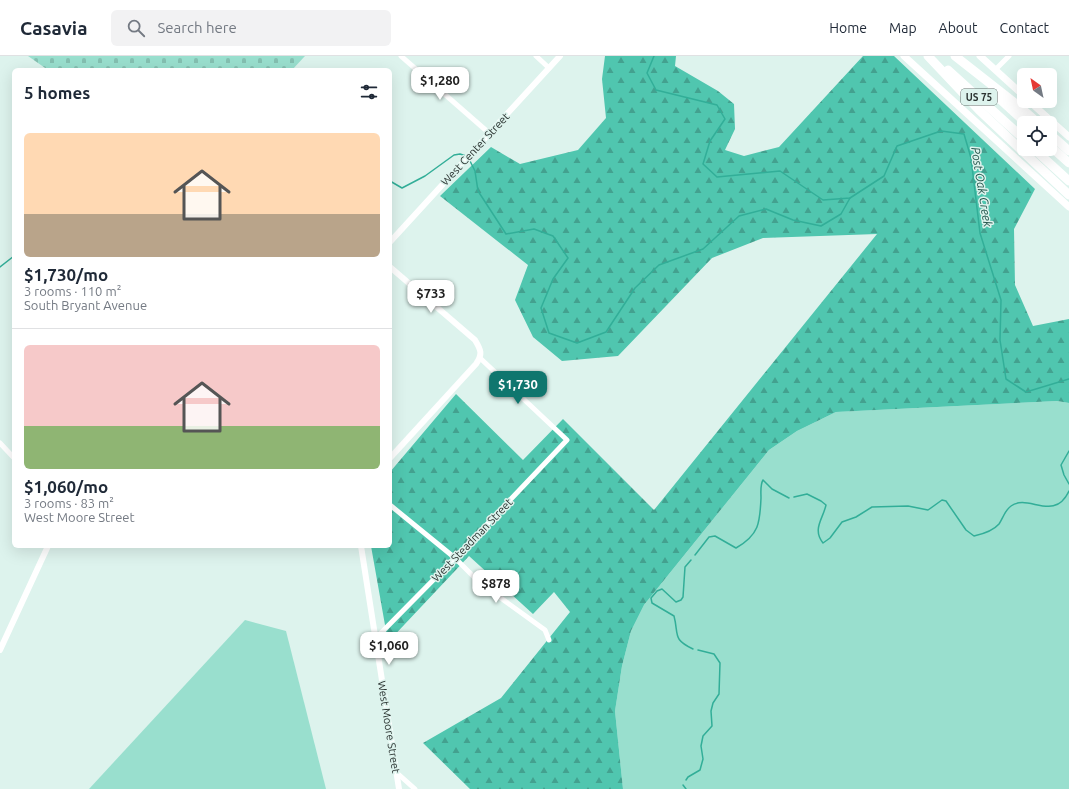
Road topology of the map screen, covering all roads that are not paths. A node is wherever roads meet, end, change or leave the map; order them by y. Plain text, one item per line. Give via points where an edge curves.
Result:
1 (401, 56) edge
2 (536, 56) edge
3 (560, 56) edge
4 (904, 56) edge
5 (928, 56) edge
6 (932, 56) edge
7 (954, 56) edge
8 (980, 56) edge
9 (1009, 56) edge
10 (549, 68) junction
11 (995, 70) junction
12 (1017, 90) edge
13 (1037, 108) edge
14 (1018, 116) edge
15 (1030, 116) edge
16 (489, 133) junction
17 (1017, 133) edge
18 (1069, 137) edge
19 (1057, 140) edge
20 (1069, 151) edge
21 (1057, 152) edge
22 (1042, 156) edge
23 (1069, 163) edge
24 (1069, 181) edge
25 (1069, 194) edge
26 (1069, 207) edge
27 (392, 240) edge
28 (392, 269) edge
29 (480, 358) junction
30 (0, 443) edge
31 (12, 456) edge
32 (392, 456) edge
33 (392, 507) edge
34 (47, 548) edge
35 (361, 548) edge
36 (455, 558) junction
37 (375, 639) junction
38 (549, 640) dead end
39 (0, 650) edge
40 (397, 774) junction
41 (399, 789) edge
42 (415, 789) edge

1 - 16 street
2 - 10 street
3 - 10 street, West Center Street
4 - 26 main road
5 - 25 highway via 979,110
6 - 17 highway, US 75
7 - 14 highway, US 75
7 - 15 highway
8 - 11 main road
9 - 11 street
10 - 16 street, West Center Street
11 - 12 main road
13 - 18 main road
16 - 27 street, West Center Street
19 - 20 highway
21 - 23 highway
22 - 24 highway
28 - 29 street via 475,340 480,350
29 - 32 street
29 - 36 street, West Steadman Street via 567,440
30 - 31 street
33 - 36 street
34 - 39 street
35 - 37 street, West Moore Street
36 - 37 street, West Steadman Street
36 - 38 street via 480,583 545,630
37 - 40 street, West Moore Street
40 - 41 street, West Moore Street
40 - 42 street

